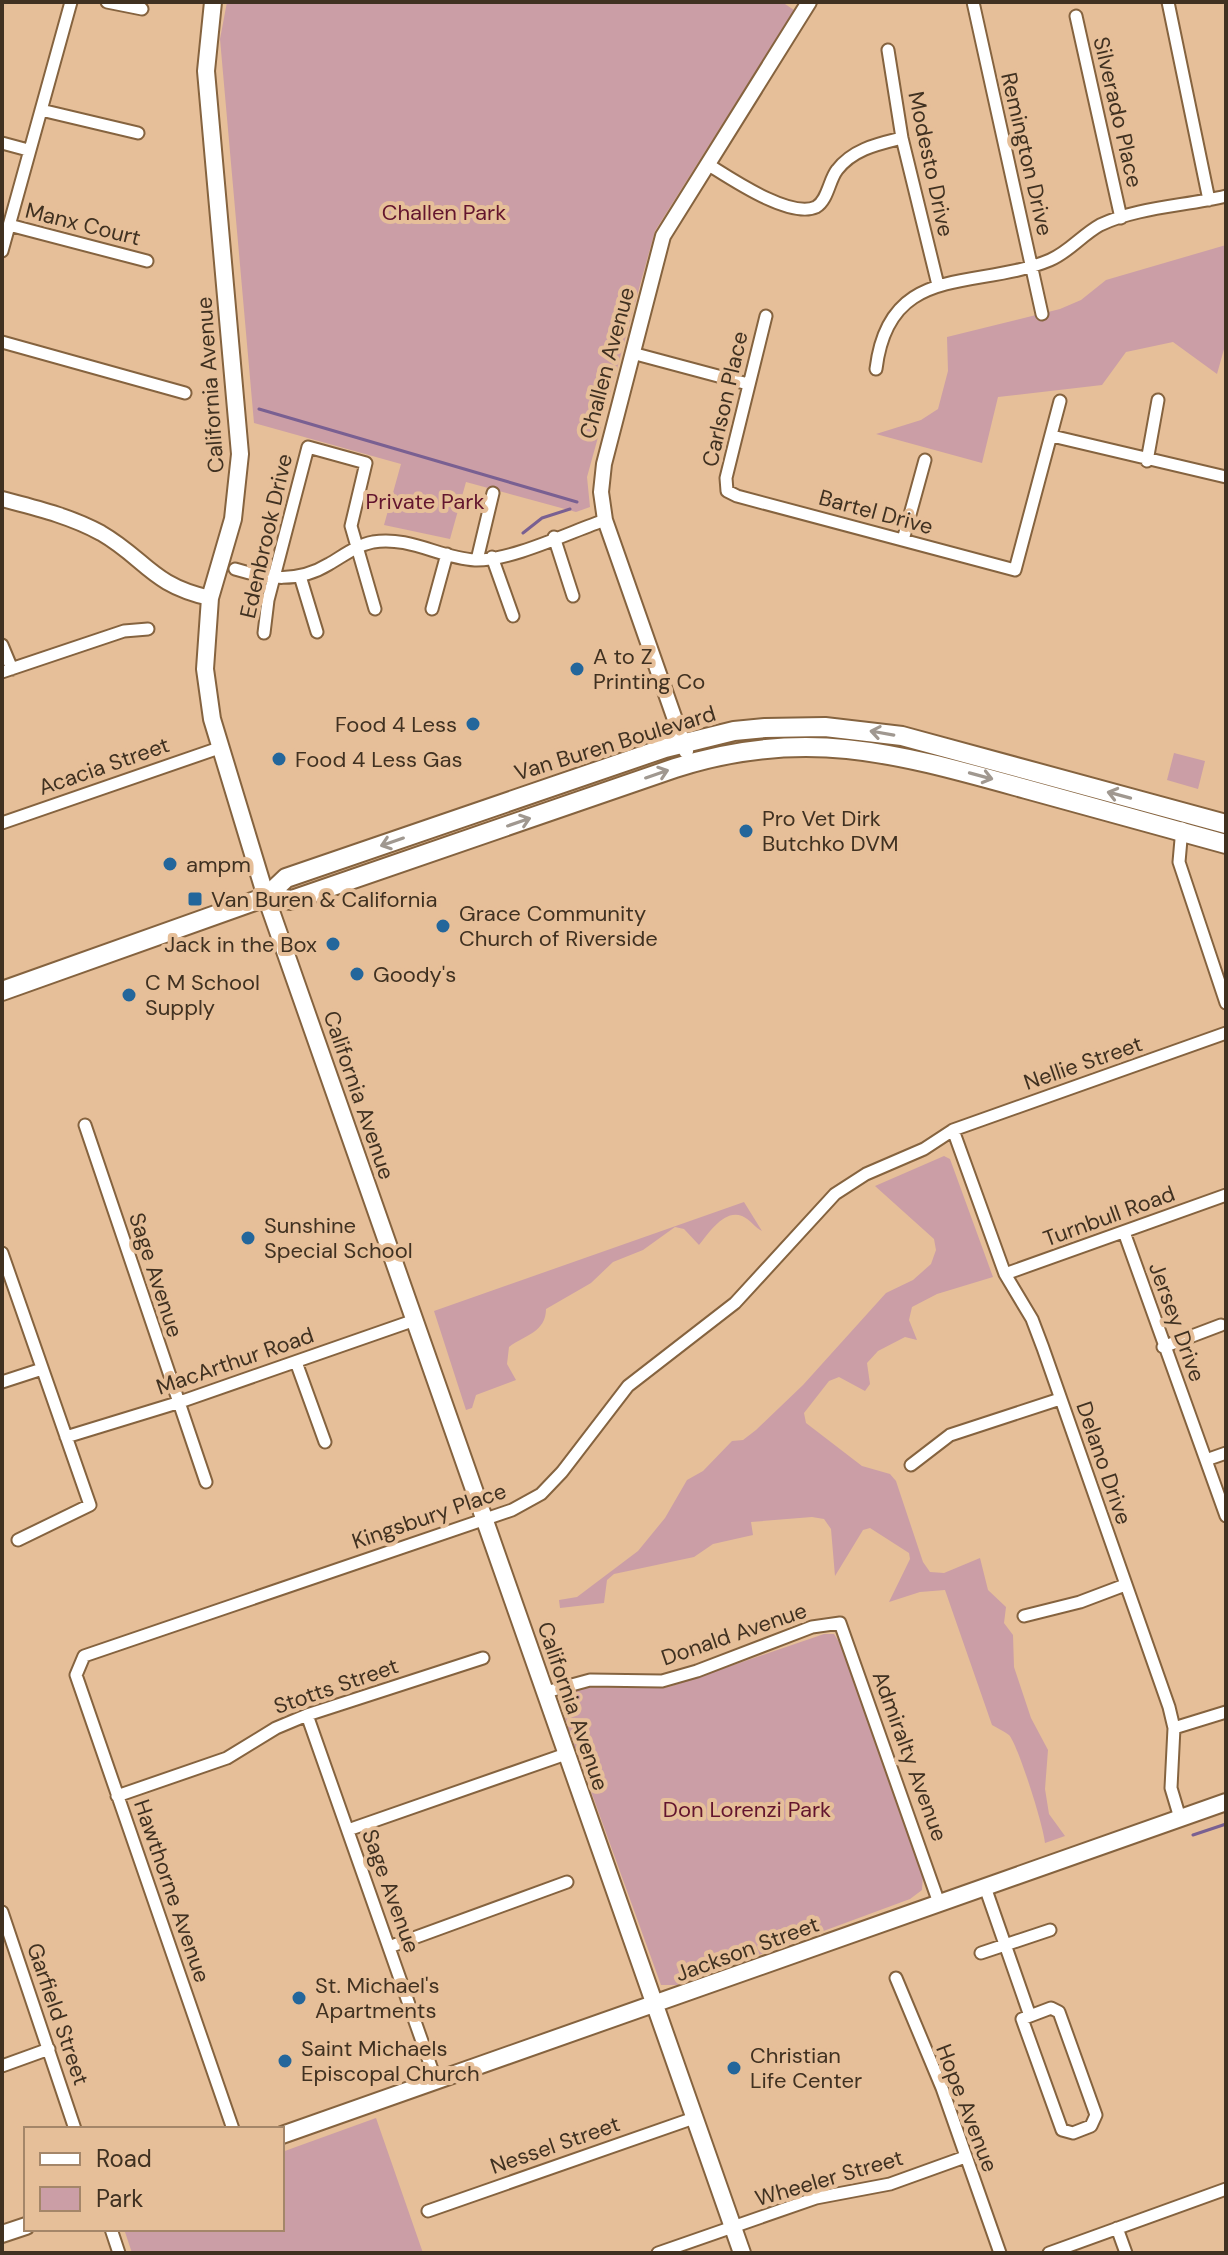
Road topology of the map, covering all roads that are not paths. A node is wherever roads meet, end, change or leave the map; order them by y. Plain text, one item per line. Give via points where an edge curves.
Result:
1 (71, 2) edge
2 (107, 2) edge
3 (809, 2) edge
4 (973, 2) edge
5 (1168, 2) edge
6 (212, 3) edge
7 (142, 9) dead end
8 (1076, 16) dead end
9 (888, 50) dead end
10 (41, 110) junction
11 (138, 133) dead end
12 (902, 138) junction
13 (2, 143) edge
14 (28, 150) junction
15 (709, 165) junction
16 (1226, 196) edge
17 (1209, 200) junction
18 (1121, 218) junction
19 (9, 225) junction
20 (2, 251) edge
21 (147, 261) dead end
22 (1032, 265) junction
23 (938, 285) junction
24 (1042, 314) dead end
25 (766, 316) dead end
26 (2, 342) edge
27 (632, 353) junction
28 (876, 369) dead end
29 (748, 384) junction
30 (185, 393) dead end
31 (1158, 400) dead end
32 (1060, 401) dead end
33 (1052, 436) junction
34 (925, 460) dead end
35 (1147, 461) junction
36 (1226, 477) edge
37 (727, 491) joint
38 (493, 493) dead end
39 (2, 499) edge
40 (605, 520) junction
41 (554, 537) junction
42 (903, 540) junction
43 (356, 548) junction
44 (447, 554) junction
45 (492, 557) junction
46 (477, 560) junction
47 (235, 569) dead end
48 (300, 576) junction
49 (274, 578) junction
50 (573, 596) dead end
51 (210, 598) junction
52 (375, 609) dead end
53 (432, 609) dead end
54 (513, 616) dead end
55 (148, 629) dead end
56 (317, 632) dead end
57 (264, 633) dead end
58 (2, 645) edge
59 (7, 670) edge
60 (809, 726) junction
61 (684, 743) junction
62 (219, 748) junction
63 (743, 750) junction
64 (963, 752) junction
65 (890, 754) junction
66 (690, 763) junction
67 (2, 823) edge
68 (1184, 823) junction
69 (1226, 824) edge
70 (1226, 844) edge
71 (266, 897) junction
72 (2, 991) edge
73 (1226, 1003) edge
74 (1226, 1033) edge
75 (85, 1125) dead end
76 (953, 1130) junction
77 (1226, 1195) edge
78 (1124, 1232) junction
79 (3, 1261) edge
80 (1005, 1274) junction
81 (415, 1320) junction
82 (1221, 1325) dead end
83 (1163, 1347) junction
84 (296, 1362) junction
85 (42, 1369) junction
86 (2, 1382) edge
87 (1060, 1399) junction
88 (177, 1403) junction
89 (66, 1437) junction
90 (325, 1442) dead end
91 (1226, 1453) edge
92 (1206, 1460) junction
93 (911, 1465) dead end
94 (206, 1482) dead end
95 (1226, 1516) edge
96 (485, 1519) junction
97 (18, 1540) dead end
98 (1125, 1585) junction
99 (1024, 1616) dead end
100 (840, 1623) joint
101 (483, 1658) dead end
102 (78, 1665) joint
103 (546, 1692) junction
104 (1226, 1712) edge
105 (307, 1715) junction
106 (1174, 1728) junction
107 (566, 1754) junction
108 (117, 1796) junction
109 (1226, 1802) edge
110 (1180, 1818) junction
111 (348, 1830) junction
112 (567, 1882) dead end
113 (985, 1887) junction
114 (939, 1903) junction
115 (2, 1915) edge
116 (1050, 1930) dead end
117 (1006, 1945) junction
118 (389, 1947) junction
119 (981, 1953) dead end
120 (896, 1978) dead end
121 (655, 2005) junction
122 (1030, 2016) junction
123 (49, 2049) junction
124 (2, 2066) edge
125 (436, 2081) junction
126 (694, 2118) junction
127 (74, 2127) edge
128 (232, 2127) edge
129 (284, 2134) edge
130 (965, 2157) junction
131 (1226, 2189) edge
132 (428, 2211) dead end
133 (24, 2227) edge
134 (733, 2227) junction
135 (1117, 2228) junction
136 (112, 2231) edge
137 (2, 2234) edge
138 (119, 2253) edge
139 (658, 2253) edge
140 (742, 2253) edge
141 (1000, 2253) edge
142 (1049, 2253) edge
143 (1126, 2253) edge

1 - 10 street
2 - 7 street
3 - 15 street, Challen Avenue
4 - 22 street, Remington Drive
5 - 17 street
6 - 51 main road, California Avenue via 206,71 240,454 233,519
8 - 18 street, Silverado Place
9 - 12 street, Modesto Drive
10 - 11 street
10 - 14 street
12 - 15 street via 850,156 815,207 767,199
12 - 23 street, Modesto Drive
13 - 14 street
14 - 19 street
15 - 27 street, Challen Avenue via 663,236
16 - 17 street
17 - 18 street
18 - 22 street via 1101,225 1051,260
19 - 20 street
19 - 21 street, Manx Court
22 - 23 street
22 - 24 street, Remington Drive
23 - 28 street via 896,310 879,344
25 - 29 street, Carlson Place
26 - 30 street
27 - 29 street
27 - 40 street, Challen Avenue via 604,464
29 - 37 street, Carlson Place
31 - 35 street
32 - 33 street
33 - 35 street
33 - 42 street, Bartel Drive via 1015,570
34 - 42 street
35 - 36 street
37 - 42 street, Bartel Drive
38 - 46 street
39 - 51 street via 83,524 156,578
40 - 41 street
40 - 61 street, Challen Avenue
41 - 45 street
41 - 50 street
43 - 44 street via 394,542
43 - 48 street
43 - 49 street, Edenbrook Drive via 351,526 366,463 308,447
43 - 52 street
44 - 46 street
44 - 53 street
45 - 46 street
45 - 54 street
47 - 49 street
48 - 49 street
48 - 56 street
49 - 57 street, Edenbrook Drive
51 - 62 main road, California Avenue via 205,669
55 - 59 street via 124,631
58 - 59 street
60 - 61 main road, Van Buren Boulevard via 734,731
60 - 63 main road via 799,738 759,741
64 -> 60 main road, Van Buren Boulevard via 882,732
61 - 66 street, Challen Avenue
61 -> 71 main road, Van Buren Boulevard via 286,878
62 - 67 street, Acacia Street
62 - 71 main road, California Avenue
63 - 65 main road, Van Buren Boulevard via 815,745
63 - 66 main road, Van Buren Boulevard
64 - 65 main road via 957,760 909,750
68 -> 64 main road, Van Buren Boulevard
65 -> 68 main road, Van Buren Boulevard
71 -> 66 main road, Van Buren Boulevard via 291,900
68 - 69 main road, Van Buren Boulevard
68 - 70 main road, Van Buren Boulevard
68 - 73 street via 1179,862
71 - 72 main road, Van Buren Boulevard
71 - 81 main road, California Avenue
74 - 76 street, Nellie Street
75 - 88 street, Sage Avenue
76 - 80 street, Delano Drive
76 - 96 street, Kingsbury Place via 835,1194 735,1303 628,1386 541,1494
77 - 78 street, Turnbull Road
78 - 80 street, Turnbull Road
78 - 83 street, Jersey Drive
79 - 85 street
80 - 87 street, Delano Drive via 1032,1319
81 - 84 street, MacArthur Road
81 - 96 main road, California Avenue
82 - 83 street
83 - 92 street, Jersey Drive
84 - 88 street, MacArthur Road
84 - 90 street
85 - 86 street
85 - 89 street
87 - 93 street via 950,1435
87 - 98 street, Delano Drive
88 - 89 street, MacArthur Road
88 - 94 street, Sage Avenue
89 - 97 street via 90,1505
91 - 92 street
92 - 95 street, Jersey Drive
96 - 102 street, Kingsbury Place via 84,1656
96 - 103 main road, California Avenue
98 - 99 street
98 - 106 street, Delano Drive
100 - 103 street, Donald Avenue via 812,1627 662,1681 590,1680
100 - 114 street, Admiralty Avenue
101 - 105 street, Stotts Street
102 - 108 street, Hawthorne Avenue via 76,1675
103 - 107 main road, California Avenue
104 - 106 street
105 - 108 street, Stotts Street via 227,1758
105 - 111 street, Sage Avenue
106 - 110 street, Delano Drive via 1171,1788
107 - 111 street
107 - 121 main road, California Avenue
108 - 128 street, Hawthorne Avenue
109 - 110 main road, Jackson Street
110 - 113 main road, Jackson Street
111 - 118 street, Sage Avenue
112 - 118 street
113 - 114 main road, Jackson Street
113 - 117 street
114 - 121 main road, Jackson Street
115 - 123 street, Garfield Street
116 - 117 street
117 - 119 street
117 - 122 street
118 - 125 street, Sage Avenue
120 - 130 street, Hope Avenue
121 - 125 main road, Jackson Street
121 - 126 main road, California Avenue
122 - 122 street via 1022,2019 1062,2130 1073,2133 1091,2126 1096,2115 1059,2012 1051,2008
123 - 124 street
123 - 127 street, Garfield Street
125 - 129 main road, Jackson Street
126 - 132 street, Nessel Street
126 - 134 main road, California Avenue
130 - 134 street, Wheeler Street via 890,2184 816,2198
130 - 141 street, Hope Avenue
131 - 135 street
133 - 137 main road
134 - 139 street, Wheeler Street
134 - 140 main road, California Avenue
135 - 142 street
135 - 143 street
136 - 138 street

